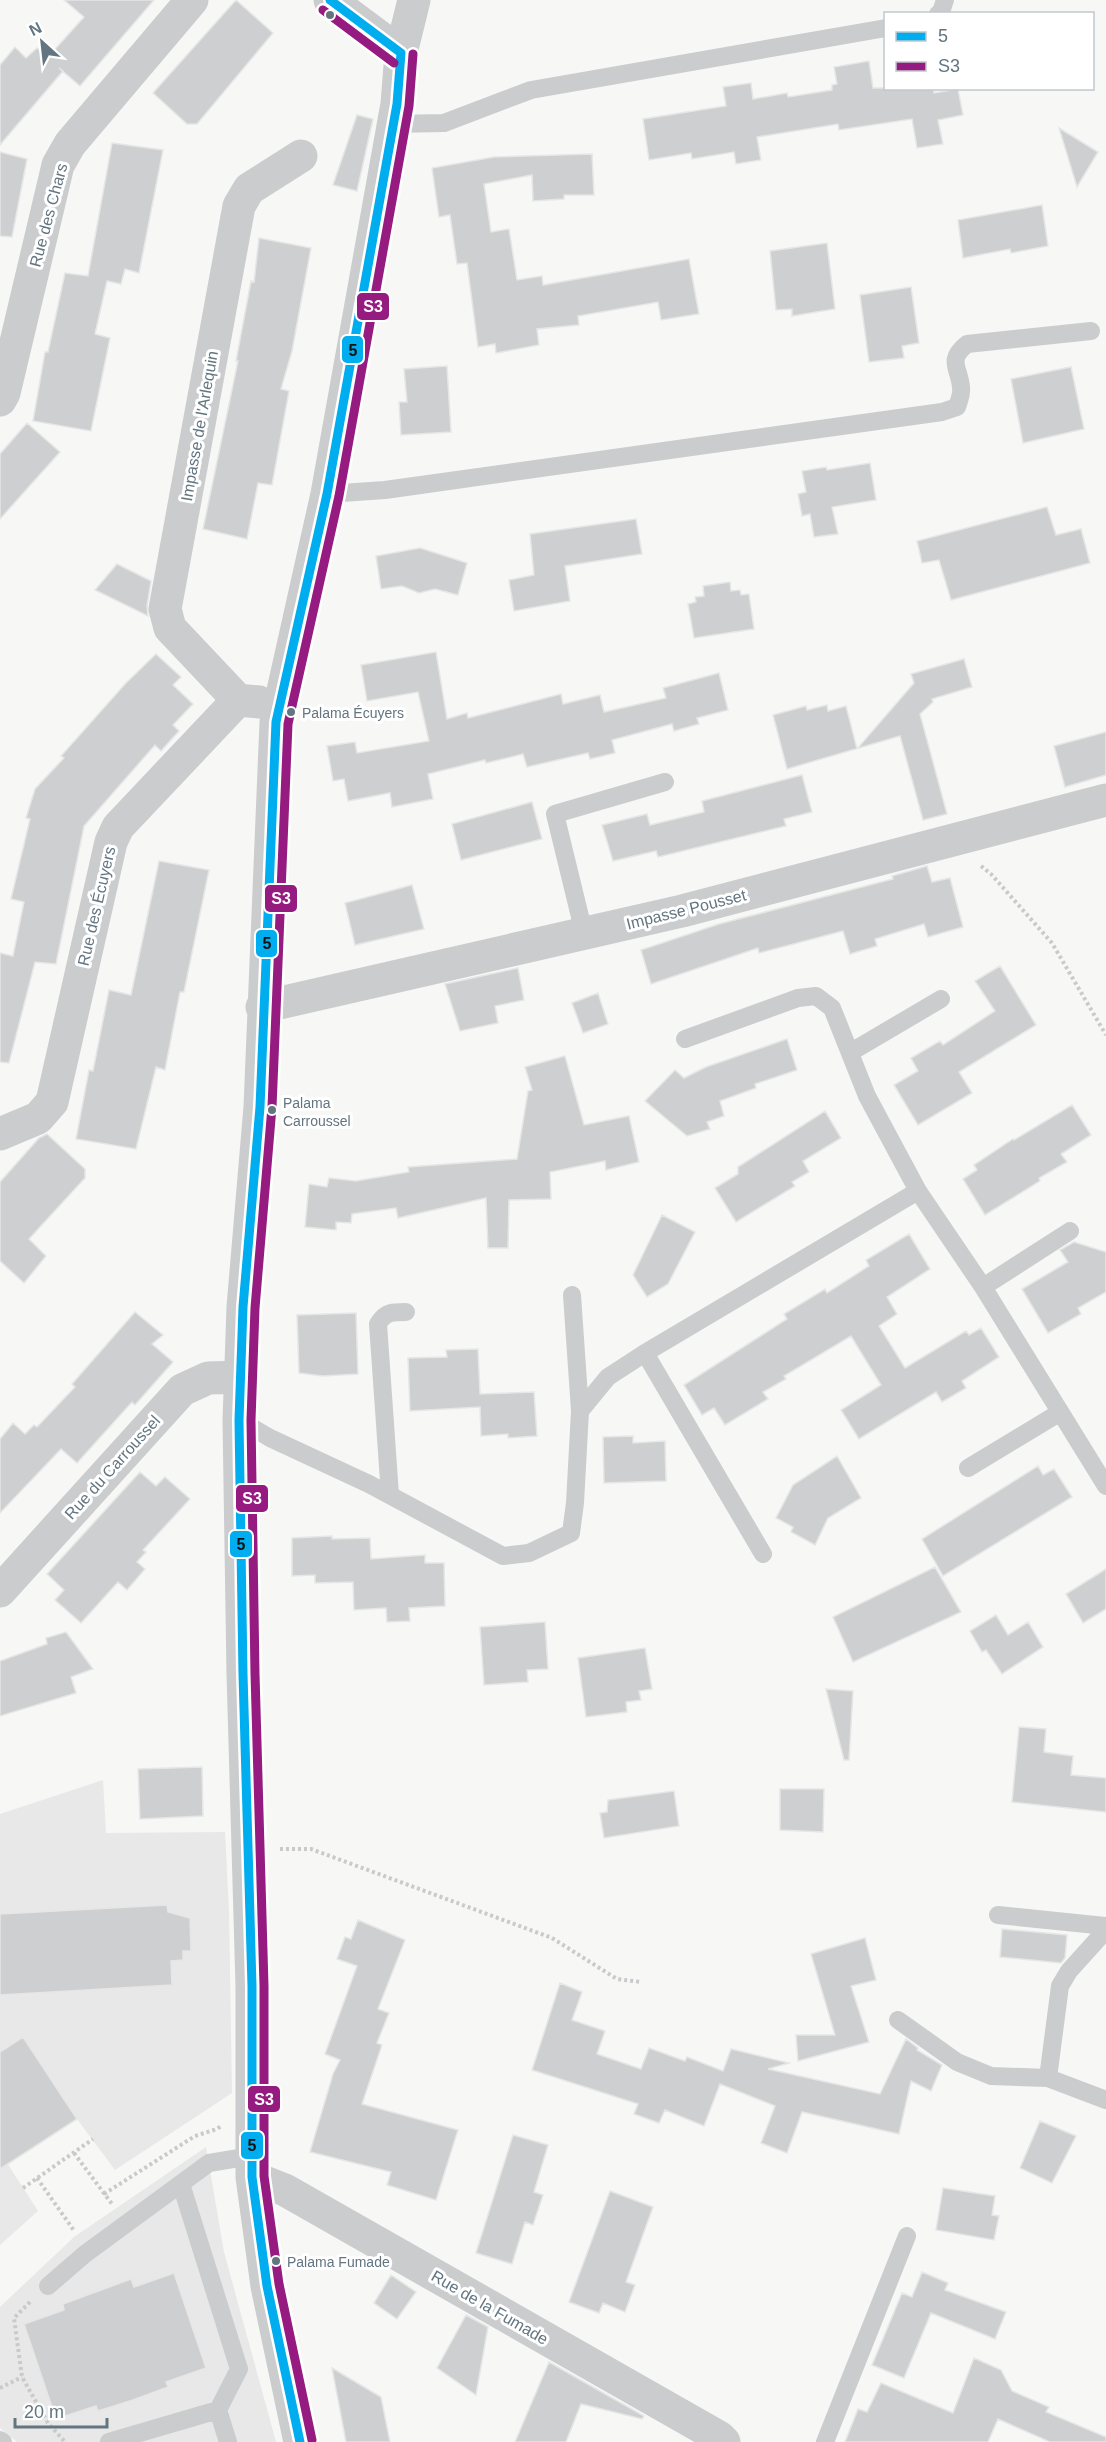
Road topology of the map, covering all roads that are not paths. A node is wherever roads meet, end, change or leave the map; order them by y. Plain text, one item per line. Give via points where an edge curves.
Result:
1 (192, 0) edge
2 (330, 0) edge
3 (414, 0) edge
4 (884, 28) edge
5 (401, 53) junction
6 (393, 124) junction
7 (301, 156) dead end
8 (1091, 331) dead end
9 (0, 400) edge
10 (327, 494) junction
11 (238, 700) junction
12 (280, 705) junction
13 (665, 782) dead end
14 (1106, 800) edge
15 (584, 933) junction
16 (941, 999) dead end
17 (262, 1006) junction
18 (685, 1039) dead end
19 (851, 1052) junction
20 (0, 1134) edge
21 (918, 1191) junction
22 (1070, 1231) dead end
23 (983, 1287) junction
24 (572, 1295) dead end
25 (406, 1312) dead end
26 (645, 1353) junction
27 (241, 1377) junction
28 (580, 1411) junction
29 (1059, 1413) junction
30 (239, 1420) junction
31 (968, 1468) dead end
32 (1106, 1486) edge
33 (390, 1495) junction
34 (763, 1554) dead end
35 (0, 1591) edge
36 (998, 1915) dead end
37 (1106, 1926) edge
38 (1106, 1930) edge
39 (898, 2020) dead end
40 (1048, 2078) junction
41 (1106, 2100) edge
42 (251, 2166) junction
43 (181, 2184) junction
44 (907, 2236) dead end
45 (48, 2286) road end
46 (218, 2410) junction
47 (109, 2442) edge
48 (228, 2442) edge
49 (300, 2442) edge
50 (724, 2442) edge
51 (825, 2442) edge

1 - 9 street, Rue des Chars via 70,144 58,165
2 - 5 street
3 - 5 street
4 - 6 lane via 531,90 444,123
5 - 6 street
6 - 10 street
7 - 11 street, Impasse de l'Arlequin via 249,189 239,206 165,609 170,628
8 - 10 lane via 967,345 958,351 954,363 962,388 957,407 942,412 386,490
10 - 12 street
11 - 12 street
11 - 20 street, Rue des Écuyers via 118,827 111,842 52,1102 38,1118
12 - 17 street via 275,732
13 - 15 lane via 555,814
14 - 15 street, Impasse Pousset
15 - 17 street, Impasse Pousset
16 - 19 lane
17 - 27 street via 260,1107
18 - 19 lane via 798,998 816,996 832,1008
19 - 21 lane via 867,1096
21 - 23 lane
21 - 26 lane
22 - 23 lane
23 - 29 lane
24 - 28 lane
25 - 33 lane via 390,1312 378,1324
26 - 28 lane via 608,1377
26 - 34 lane
27 - 30 street
27 - 35 street, Rue du Carroussel via 208,1378 182,1390
28 - 33 lane via 571,1533 555,1543 529,1553 504,1556
29 - 31 lane
29 - 32 lane
30 - 33 lane
30 - 42 street via 249,1849
36 - 37 lane
38 - 40 lane via 1060,1986
39 - 40 lane via 957,2062 992,2076
40 - 41 lane
42 - 43 lane via 209,2163
42 - 49 street via 267,2286
42 - 50 street, Rue de la Fumade via 285,2190
43 - 45 lane
43 - 46 lane via 239,2369
44 - 51 lane
46 - 47 lane
46 - 48 lane

